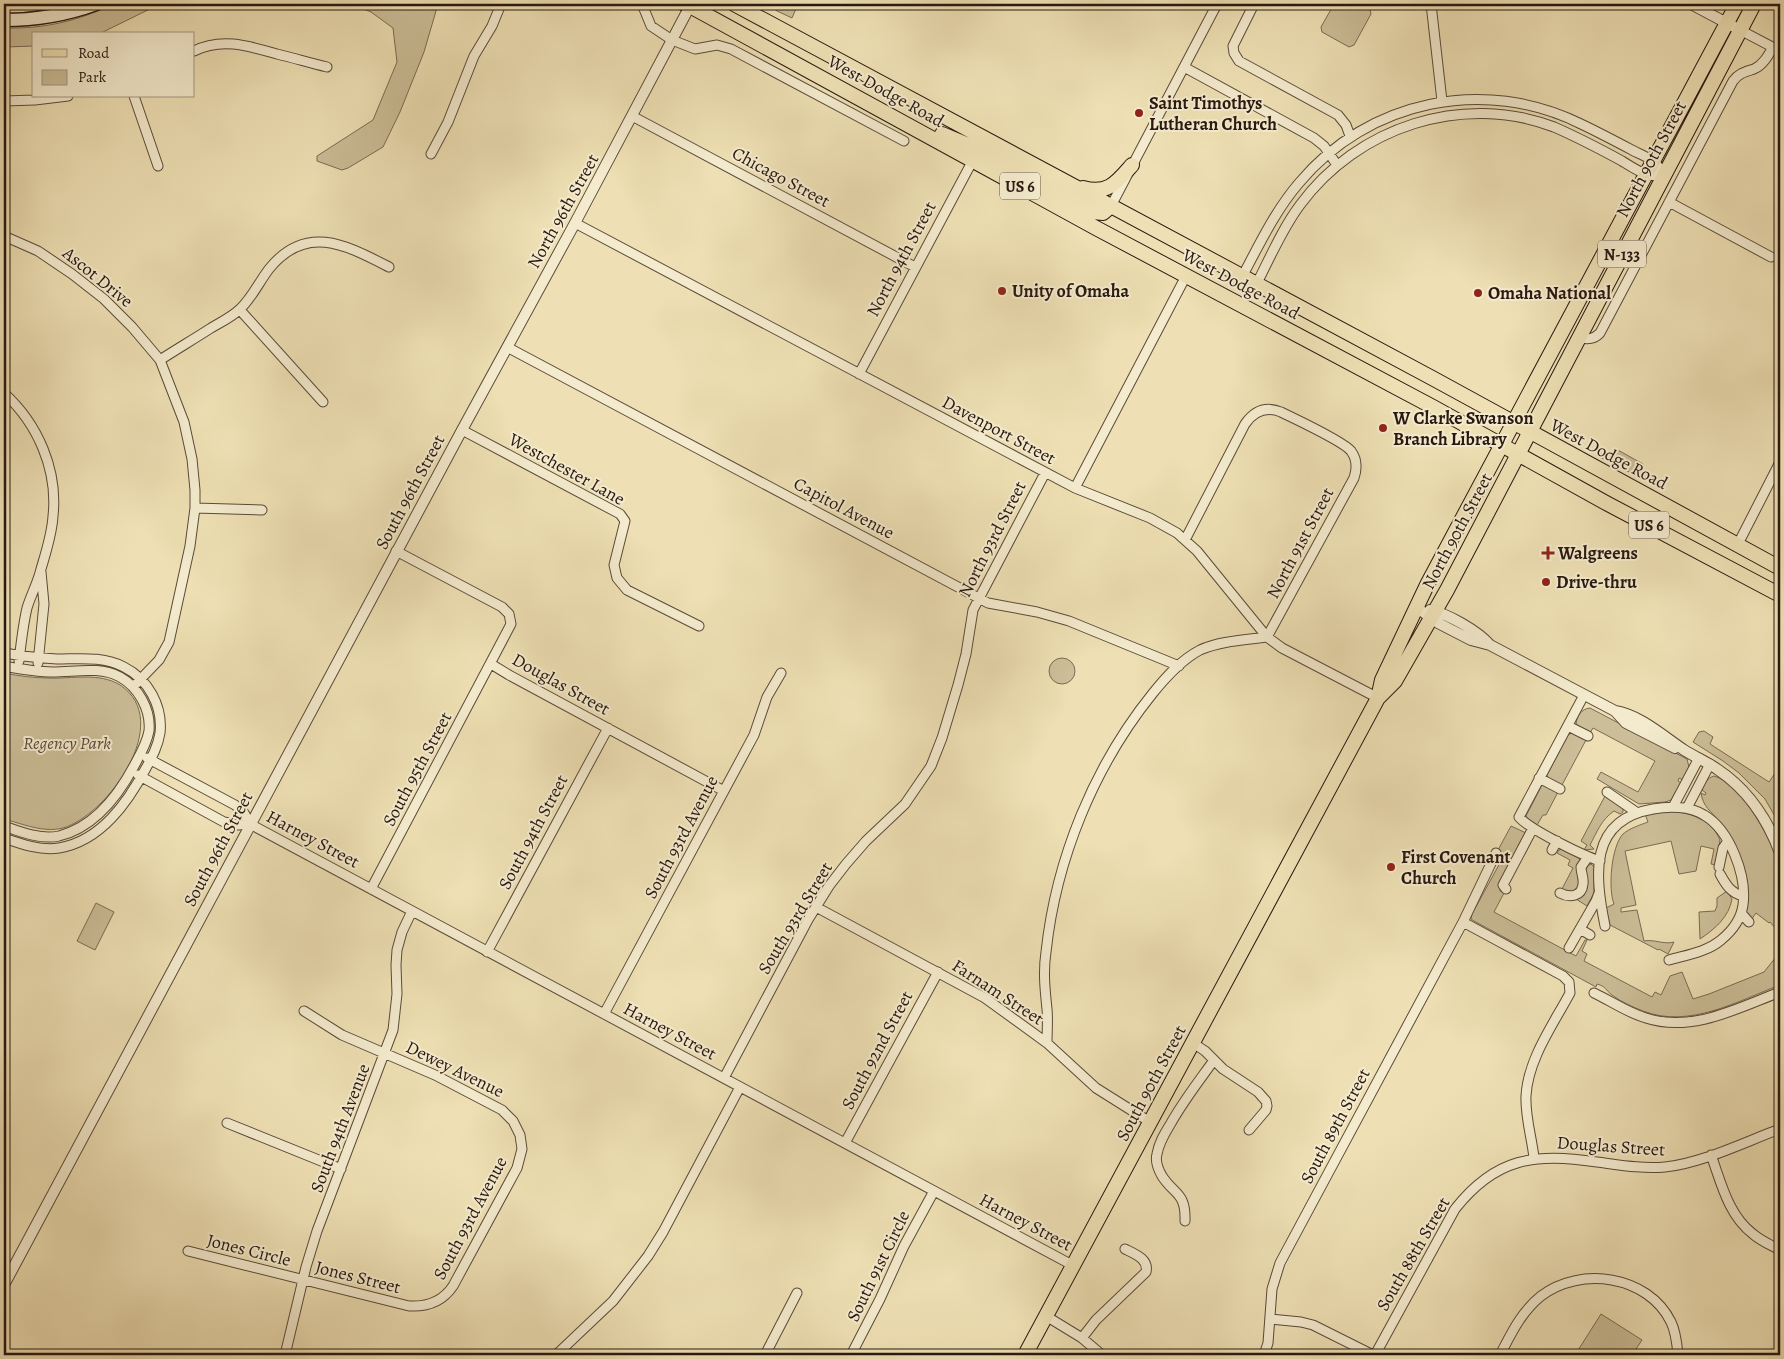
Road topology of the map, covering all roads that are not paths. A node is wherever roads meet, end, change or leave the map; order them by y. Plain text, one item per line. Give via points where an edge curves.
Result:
1 (96, 4) edge
2 (501, 4) edge
3 (642, 4) edge
4 (734, 4) edge
5 (1254, 4) edge
6 (1431, 4) edge
7 (1691, 4) edge
8 (1737, 4) edge
9 (1754, 4) edge
10 (688, 5) edge
11 (1215, 5) edge
12 (4, 20) edge
13 (1727, 23) junction
14 (1740, 30) junction
15 (672, 40) junction
16 (1777, 49) edge
17 (195, 51) edge
18 (327, 67) dead end
19 (1184, 67) junction
20 (52, 98) edge
21 (135, 98) edge
22 (4, 101) edge
23 (1442, 101) junction
24 (632, 116) junction
25 (906, 123) junction
26 (1350, 136) junction
27 (904, 142) dead end
28 (1329, 152) junction
29 (431, 154) dead end
30 (973, 160) junction
31 (1654, 162) junction
32 (1132, 165) junction
33 (1337, 165) junction
34 (158, 166) dead end
35 (1647, 175) junction
36 (1664, 175) junction
37 (1063, 181) junction
38 (1289, 195) junction
39 (1669, 202) junction
40 (1300, 204) junction
41 (1111, 206) junction
42 (576, 223) junction
43 (4, 236) edge
44 (1771, 257) dead end
45 (389, 267) dead end
46 (915, 267) junction
47 (1186, 276) junction
48 (1242, 277) junction
49 (1256, 285) junction
50 (240, 310) junction
51 (1578, 338) junction
52 (507, 347) junction
53 (160, 360) junction
54 (860, 374) junction
55 (4, 393) edge
56 (323, 402) dead end
57 (1513, 422) junction
58 (462, 430) junction
59 (1530, 432) junction
60 (1501, 444) junction
61 (1519, 454) junction
62 (1780, 462) edge
63 (1045, 473) junction
64 (1075, 488) junction
65 (195, 508) junction
66 (262, 510) dead end
67 (1185, 540) junction
68 (1738, 544) junction
69 (396, 551) junction
70 (1780, 568) edge
71 (41, 570) junction
72 (1780, 595) edge
73 (979, 598) junction
74 (1416, 607) junction
75 (1433, 615) junction
76 (699, 626) dead end
77 (1267, 637) junction
78 (4, 653) edge
79 (20, 656) junction
80 (39, 658) junction
81 (492, 664) junction
82 (4, 666) edge
83 (1179, 666) junction
84 (18, 669) junction
85 (36, 671) junction
86 (781, 673) dead end
87 (142, 679) junction
88 (133, 687) junction
89 (1584, 695) junction
90 (1378, 698) junction
91 (1568, 726) junction
92 (608, 728) junction
93 (1588, 736) dead end
94 (942, 738) joint
95 (141, 754) junction
96 (1699, 758) junction
97 (151, 760) junction
98 (1710, 764) junction
99 (131, 771) junction
100 (142, 777) junction
101 (1539, 778) junction
102 (1560, 789) dead end
103 (724, 791) junction
104 (1607, 792) dead end
105 (1673, 808) junction
106 (1687, 808) junction
107 (1636, 812) junction
108 (250, 824) junction
109 (4, 826) edge
110 (1308, 828) joint
111 (1533, 828) junction
112 (4, 838) edge
113 (1557, 841) junction
114 (1728, 841) junction
115 (1552, 850) dead end
116 (1496, 853) dead end
117 (1780, 853) edge
118 (1588, 857) junction
119 (1600, 861) junction
120 (371, 889) junction
121 (1506, 889) dead end
122 (1560, 893) dead end
123 (1599, 893) junction
124 (1744, 896) junction
125 (816, 906) junction
126 (412, 911) junction
127 (1741, 913) junction
128 (1463, 922) junction
129 (1749, 922) dead end
130 (1606, 926) dead end
131 (1580, 929) junction
132 (1590, 935) dead end
133 (1569, 948) dead end
134 (488, 952) junction
135 (1669, 960) dead end
136 (938, 972) junction
137 (1594, 992) dead end
138 (1780, 992) edge
139 (304, 1011) dead end
140 (604, 1014) junction
141 (1047, 1043) junction
142 (1193, 1043) junction
143 (386, 1053) junction
144 (1214, 1060) junction
145 (724, 1078) junction
146 (740, 1086) junction
147 (1150, 1122) junction
148 (227, 1123) dead end
149 (1780, 1129) edge
150 (1249, 1130) dead end
151 (522, 1143) joint
152 (844, 1143) junction
153 (1711, 1155) junction
154 (1534, 1158) junction
155 (341, 1169) junction
156 (934, 1191) junction
157 (1184, 1221) dead end
158 (1125, 1249) dead end
159 (1780, 1250) edge
160 (188, 1251) dead end
161 (1074, 1266) junction
162 (303, 1280) junction
163 (4, 1285) edge
164 (797, 1293) dead end
165 (436, 1302) joint
166 (1046, 1316) junction
167 (1270, 1319) junction
168 (1084, 1340) junction
169 (285, 1355) edge
170 (556, 1355) edge
171 (765, 1355) edge
172 (851, 1355) edge
173 (1025, 1355) edge
174 (1102, 1355) edge
175 (1264, 1355) edge
176 (1374, 1355) edge
177 (1500, 1355) edge
178 (1678, 1355) edge

1 - 12 main road via 60,15
2 - 29 street
3 - 15 street via 651,26
4 - 37 main road, West Dodge Road / US 6
5 - 26 street via 1233,50 1240,61 1338,115
6 - 23 street
7 - 13 street
8 - 13 main road, North 90th Street / N-133
9 - 14 main road, North 90th Street / N-133
10 - 15 street, North 96th Street
10 - 25 main road, West Dodge Road / US 6
11 - 19 street
13 - 14 street
13 - 31 main road, North 90th Street / N-133
14 - 16 street
14 - 36 main road, North 90th Street / N-133
15 - 24 street, North 96th Street
15 - 27 street via 695,49 717,45 731,49
16 - 39 street via 1760,65 1743,72 1733,81
17 - 18 street via 215,44 237,43
19 - 28 street via 1309,135
19 - 32 street
20 - 22 street
21 - 34 street
23 - 26 street via 1395,114
23 - 31 street via 1494,100 1548,110
24 - 42 street, North 96th Street
24 - 46 street, Chicago Street
25 - 30 main road, West Dodge Road / US 6
25 - 41 main road via 975,148 1093,212 1103,213
26 - 28 street
28 - 33 street
28 - 38 street
30 - 46 street, North 94th Street
30 - 47 main road, West Dodge Road / US 6
31 - 35 main road, North 90th Street / N-133
31 - 36 street
32 - 37 main road via 1114,185 1101,190 1089,190
32 - 41 street
33 - 35 street via 1374,140 1406,126 1446,115 1492,114 1554,127
33 - 40 street
35 - 36 street
35 - 57 main road, North 90th Street / N-133
36 - 51 main road, North 90th Street / N-133
37 - 41 main road, West Dodge Road / US 6
38 - 40 street
38 - 48 street
39 - 44 street
39 - 51 street via 1600,333 1589,340
40 - 49 street
41 - 48 main road, West Dodge Road / US 6
42 - 52 street, North 96th Street
42 - 54 street, Davenport Street
43 - 53 street, Ascot Drive via 38,252 87,285 132,327
45 - 50 street via 339,244 309,242 279,259
46 - 54 street, North 94th Street
47 - 60 main road, West Dodge Road / US 6
47 - 64 street
48 - 49 main road, West Dodge Road / US 6
49 - 57 main road, West Dodge Road / US 6
50 - 53 street
50 - 56 street
51 - 59 main road, North 90th Street / N-133
52 - 58 street, North 96th Street
52 - 73 street, Capitol Avenue
53 - 65 street, Ascot Drive via 177,401 189,443
54 - 63 street, Davenport Street
55 - 71 street via 30,423 50,470 53,518
57 - 59 main road, West Dodge Road / US 6
57 - 60 main road, North 90th Street / N-133
58 - 69 street, South 96th Street
58 - 76 street, Westchester Lane via 620,514 624,521 614,565 617,578 627,590
59 - 61 main road, North 90th Street / N-133
59 - 68 main road, West Dodge Road / US 6
60 - 61 main road, West Dodge Road / US 6
60 - 74 main road, North 90th Street
61 - 72 main road, West Dodge Road / US 6
61 - 75 main road, North 90th Street
62 - 68 street
63 - 64 street, Davenport Street
63 - 73 street, North 93rd Street
64 - 67 street, Davenport Street via 1150,518
65 - 66 street
65 - 87 street, Ascot Drive via 169,642 159,660
67 - 77 street, Davenport Street
67 - 77 street, North 91st Street via 1247,421 1256,413 1267,409 1281,412 1352,452 1354,478
68 - 70 main road, West Dodge Road / US 6
69 - 81 street, Douglas Street via 507,611 511,619 510,629
69 - 108 street, South 96th Street
71 - 79 street via 27,608
71 - 80 street via 44,604
73 - 83 street, Capitol Avenue via 988,603 1069,621
73 - 94 street, North 93rd Street via 973,610 966,654
74 - 75 street
74 - 90 main road, North 90th Street via 1382,680
75 - 89 street via 1471,640 1490,645
75 - 90 main road, North 90th Street via 1392,684
77 - 83 street via 1211,646 1190,656
77 - 90 street, Davenport Street
78 - 79 street
79 - 80 street
79 - 84 street
80 - 85 street
80 - 87 street via 105,660 125,667
81 - 92 street, Douglas Street
81 - 120 street, South 95th Street
82 - 84 street
83 - 141 street via 1166,677 1131,724 1102,771 1071,842 1058,886 1047,944 1044,981
84 - 85 street
85 - 88 street via 103,671 120,677
86 - 103 street, South 93rd Avenue via 767,697 754,735
87 - 88 street, Ascot Drive
87 - 97 street via 154,698 160,722
88 - 95 street via 143,702 149,722
89 - 91 street
89 - 96 street via 1615,711 1622,721 1647,735
90 - 110 main road, North 90th Street
91 - 93 street
91 - 101 street
92 - 103 street, Douglas Street
92 - 134 street, South 94th Street
94 - 125 street, South 93rd Street via 920,784 905,804 846,864
95 - 97 street
95 - 99 street
96 - 98 street
96 - 105 street
97 - 100 street
97 - 108 street via 235,805
98 - 106 street
98 - 117 street via 1732,780 1750,800 1767,824
99 - 100 street
99 - 109 street via 105,808 70,833 46,837
100 - 108 street via 224,822
100 - 112 street via 113,817 74,844 45,849
101 - 102 street
101 - 111 street via 1519,817
103 - 140 street, South 93rd Avenue
104 - 107 street
105 - 106 street
105 - 107 street
106 - 114 street via 1708,817
107 - 119 street via 1612,828
108 - 120 street, Harney Street
108 - 163 street, South 96th Street
110 - 142 main road, South 90th Street
111 - 113 street
111 - 121 street via 1503,885
113 - 115 street
113 - 118 street
114 - 124 street via 1739,866
114 - 124 street via 1723,848 1720,871 1730,890
116 - 128 street, South 89th Street
118 - 119 street
118 - 122 street via 1581,867 1581,891 1576,896
119 - 123 street
120 - 126 street, Harney Street
123 - 130 street
123 - 131 street
124 - 127 street
125 - 136 street, Farnam Street
125 - 145 street, South 93rd Street
126 - 134 street, Harney Street
126 - 143 street, South 94th Avenue via 397,950 396,1014
127 - 129 street
127 - 135 street via 1731,930 1709,948 1691,958
128 - 154 street via 1566,978 1570,987 1570,993 1535,1058 1528,1080 1526,1106
128 - 167 street, South 89th Street via 1280,1263 1272,1289
131 - 132 street
131 - 133 street
134 - 140 street, Harney Street
136 - 141 street, Farnam Street via 992,1004
136 - 152 street, South 92nd Street
137 - 138 street via 1645,1018 1674,1023 1711,1018
139 - 143 street, Dewey Avenue via 342,1035
140 - 145 street, Harney Street
141 - 147 street, Farnam Street via 1096,1088
142 - 144 street
142 - 147 main road, South 90th Street
143 - 151 street, Dewey Avenue via 435,1074 502,1110 514,1121
143 - 155 street, South 94th Avenue
144 - 150 street via 1266,1101 1266,1110
144 - 157 street via 1185,1099 1156,1155 1160,1174 1183,1202
145 - 146 street, Harney Street
146 - 152 street, Harney Street
146 - 170 street via 648,1256 613,1301
147 - 161 main road, South 90th Street
148 - 155 street
149 - 153 street, Douglas Street
151 - 165 street, South 93rd Avenue via 517,1168 450,1290
152 - 156 street, Harney Street
153 - 154 street, Douglas Street via 1653,1168 1564,1158
153 - 159 street via 1737,1218 1752,1234
154 - 176 street, South 88th Street via 1486,1178 1463,1199 1446,1223
155 - 162 street, South 94th Avenue
156 - 161 street, Harney Street
156 - 172 street, South 91st Circle
158 - 168 street via 1144,1260 1147,1269
160 - 162 street, Jones Circle
161 - 166 main road, South 90th Street
162 - 165 street, Jones Street via 409,1306
162 - 169 street, South 94th Avenue
164 - 171 street
166 - 168 street
166 - 173 main road, South 90th Street
167 - 175 street, South 89th Street
167 - 176 street via 1313,1325
168 - 174 street
177 - 178 street via 1531,1305 1560,1286 1589,1279 1625,1283 1653,1298 1672,1324

